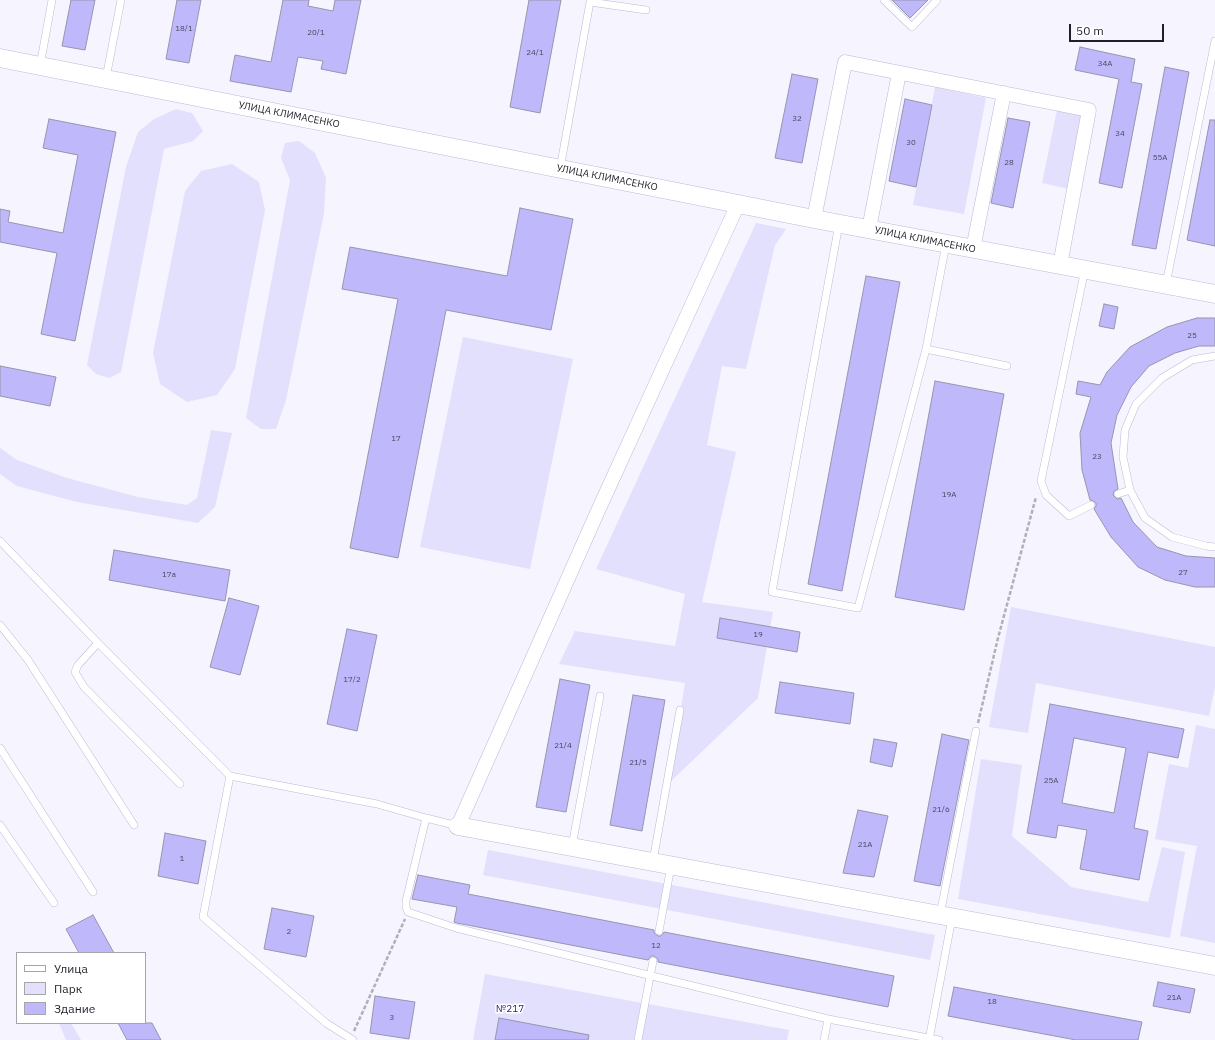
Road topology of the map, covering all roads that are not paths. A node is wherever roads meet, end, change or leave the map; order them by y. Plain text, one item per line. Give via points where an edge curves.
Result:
1 (52, 0) edge
2 (121, 0) edge
3 (884, 0) edge
4 (937, 0) edge
5 (646, 10) dead end
6 (1215, 41) edge
7 (0, 58) edge
8 (40, 66) junction
9 (899, 73) junction
10 (106, 78) junction
11 (1004, 93) junction
12 (560, 169) junction
13 (738, 204) junction
14 (814, 219) junction
15 (840, 224) junction
16 (869, 229) junction
17 (946, 244) junction
18 (973, 249) junction
19 (1060, 265) junction
20 (1085, 269) junction
21 (1166, 284) junction
22 (1215, 294) edge
23 (926, 349) junction
24 (1215, 356) edge
25 (1007, 366) dead end
26 (1130, 490) junction
27 (1118, 494) dead end
28 (1091, 505) dead end
29 (0, 541) edge
30 (1215, 546) edge
31 (0, 625) edge
32 (98, 643) junction
33 (600, 696) dead end
34 (680, 710) dead end
35 (976, 731) road end
36 (0, 748) edge
37 (230, 776) junction
38 (180, 784) dead end
39 (426, 818) junction
40 (134, 824) dead end
41 (0, 825) edge
42 (458, 826) junction
43 (572, 846) junction
44 (652, 862) junction
45 (671, 866) junction
46 (93, 892) dead end
47 (54, 903) dead end
48 (946, 917) junction
49 (659, 931) dead end
50 (653, 961) dead end
51 (1215, 966) edge
52 (650, 975) junction
53 (828, 1019) junction
54 (352, 1039) edge
55 (929, 1039) edge
56 (638, 1040) edge
57 (824, 1040) edge
58 (939, 1040) edge

1 - 8 lane
2 - 10 lane
3 - 4 lane via 912,27
5 - 12 lane via 590,2
6 - 21 lane
7 - 8 street, УЛИЦА КЛИМАСЕНКО
8 - 10 street, УЛИЦА КЛИМАСЕНКО
9 - 11 street
9 - 14 street via 845,62
9 - 16 street
10 - 12 street, УЛИЦА КЛИМАСЕНКО
11 - 18 street
11 - 19 street via 1089,110
12 - 13 street, УЛИЦА КЛИМАСЕНКО
13 - 14 street, УЛИЦА КЛИМАСЕНКО
13 - 42 street
14 - 15 street, УЛИЦА КЛИМАСЕНКО
15 - 16 street, УЛИЦА КЛИМАСЕНКО
15 - 23 lane via 772,592 858,608
16 - 17 street, УЛИЦА КЛИМАСЕНКО
17 - 18 street, УЛИЦА КЛИМАСЕНКО
17 - 23 lane
18 - 19 street, УЛИЦА КЛИМАСЕНКО
19 - 20 street, УЛИЦА КЛИМАСЕНКО
20 - 21 street, УЛИЦА КЛИМАСЕНКО
20 - 28 lane via 1040,481 1046,495 1070,516
21 - 22 street, УЛИЦА КЛИМАСЕНКО
23 - 25 lane
24 - 26 lane via 1192,360 1162,378 1136,404 1125,430 1123,457
26 - 27 lane
26 - 30 lane via 1145,518 1172,537
29 - 32 lane
31 - 40 lane via 28,660
32 - 37 lane
32 - 38 lane via 75,672 84,687
33 - 43 lane
34 - 44 lane
35 - 48 lane
36 - 46 lane
37 - 39 lane via 377,804
37 - 54 lane via 203,917 326,1023
39 - 42 lane
39 - 52 lane via 406,901 408,912 456,928
41 - 47 lane
42 - 43 street
43 - 44 street
44 - 45 street
45 - 48 street
45 - 49 lane
48 - 51 street
48 - 55 lane
50 - 52 lane
52 - 53 lane
52 - 56 lane
53 - 55 lane
53 - 57 lane
55 - 58 lane

